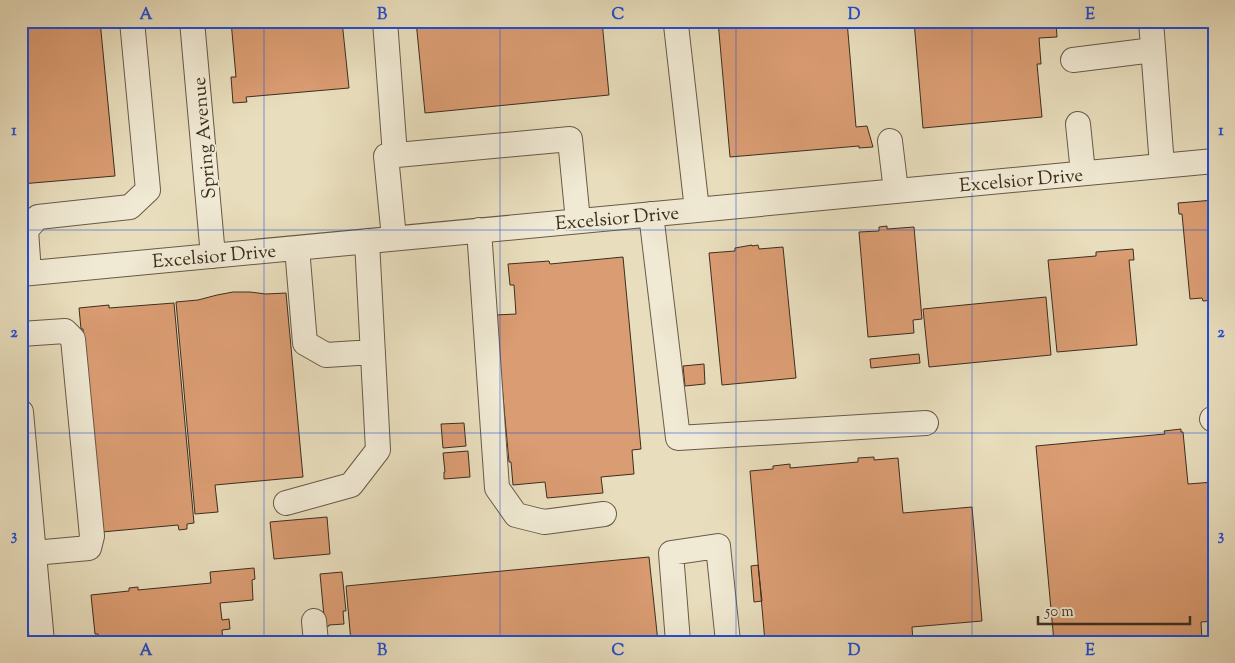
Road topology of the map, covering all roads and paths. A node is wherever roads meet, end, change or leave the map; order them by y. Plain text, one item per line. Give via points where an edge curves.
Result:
1 (132, 21) edge
2 (192, 21) edge
3 (385, 21) edge
4 (1152, 21) edge
5 (676, 24) dead end
6 (1154, 50) junction
7 (1073, 60) dead end
8 (1078, 124) dead end
9 (890, 141) dead end
10 (396, 155) junction
11 (1214, 161) edge
12 (1162, 166) junction
13 (1083, 173) junction
14 (896, 191) junction
15 (697, 210) junction
16 (651, 214) junction
17 (578, 221) junction
18 (479, 230) junction
19 (394, 238) junction
20 (367, 241) junction
21 (298, 248) junction
22 (214, 256) junction
23 (25, 273) edge
24 (21, 334) edge
25 (373, 352) junction
26 (21, 412) edge
27 (926, 423) dead end
28 (25, 502) edge
29 (286, 503) dead end
30 (604, 514) dead end
31 (30, 561) edge
32 (42, 642) edge
33 (678, 642) edge
34 (728, 642) edge

1 - 23 street via 148,190 130,207 38,218 26,230
2 - 22 street, Spring Avenue
3 - 10 street
4 - 6 street
5 - 15 street
6 - 7 street
6 - 12 street
8 - 13 street
9 - 14 street
10 - 17 street via 570,139
10 - 19 street via 386,156
11 - 12 street, Excelsior Drive
12 - 13 street, Excelsior Drive
13 - 14 street, Excelsior Drive
14 - 15 street, Excelsior Drive
15 - 16 street, Excelsior Drive
16 - 17 street, Excelsior Drive
16 - 27 street via 678,438
17 - 18 street, Excelsior Drive
18 - 19 street, Excelsior Drive
18 - 30 street via 497,488 516,515 535,520 544,522
19 - 20 street, Excelsior Drive
20 - 21 street, Excelsior Drive
20 - 25 street
21 - 22 street, Excelsior Drive
21 - 25 street via 305,343 326,355
22 - 23 street, Excelsior Drive
24 - 31 street via 65,331 73,339 92,536 89,548
25 - 29 street via 378,450 351,485
26 - 28 street
28 - 31 street
31 - 32 street
33 - 34 street via 670,553 718,546

